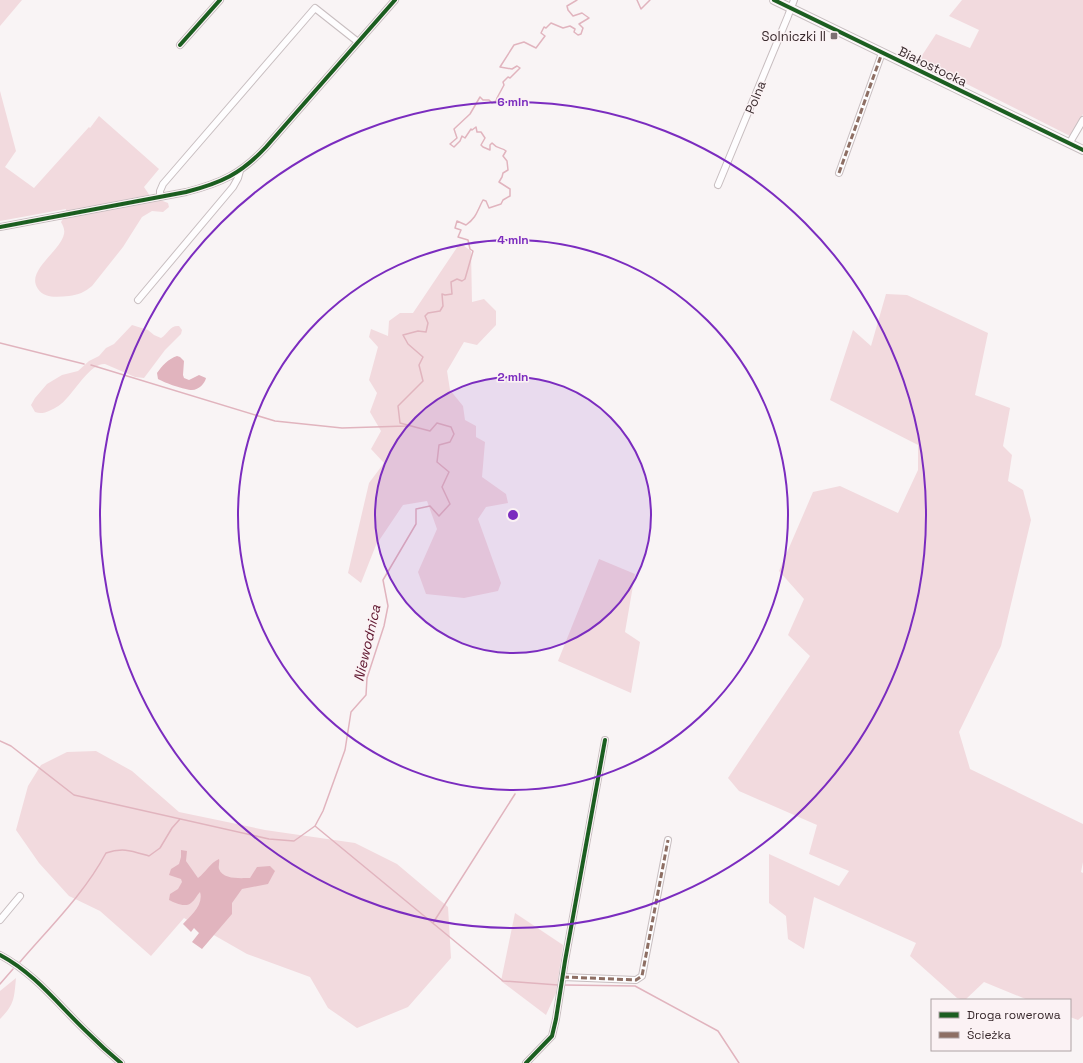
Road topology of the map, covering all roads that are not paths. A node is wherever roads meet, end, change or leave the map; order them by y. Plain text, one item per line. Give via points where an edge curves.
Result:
1 (220, 0) edge
2 (395, 0) edge
3 (774, 0) edge
4 (794, 0) edge
5 (791, 8) junction
6 (358, 42) junction
7 (180, 45) dead end
8 (882, 53) junction
9 (1083, 120) edge
10 (1070, 144) junction
11 (1083, 150) edge
12 (240, 171) junction
13 (839, 173) dead end
14 (718, 185) dead end
15 (160, 196) junction
16 (0, 227) edge
17 (138, 300) dead end
18 (606, 740) dead end
19 (668, 840) dead end
20 (20, 896) dead end
21 (0, 920) edge
22 (0, 955) edge
23 (563, 977) junction
24 (121, 1063) edge
25 (526, 1063) edge

1 - 7 street
2 - 6 street
3 - 5 street, Białostocka
4 - 5 street, Polna
5 - 8 street, Białostocka
5 - 14 street, Polna
6 - 12 street via 266,147
6 - 15 street via 315,8 163,184
8 - 10 street, Białostocka
8 - 13 street
9 - 10 street
10 - 11 street, Białostocka
12 - 15 street via 209,186
12 - 17 street via 233,187
15 - 16 street
18 - 23 street
19 - 23 street via 642,976 636,980
20 - 21 street
22 - 24 street via 46,990
23 - 25 street via 552,1036

